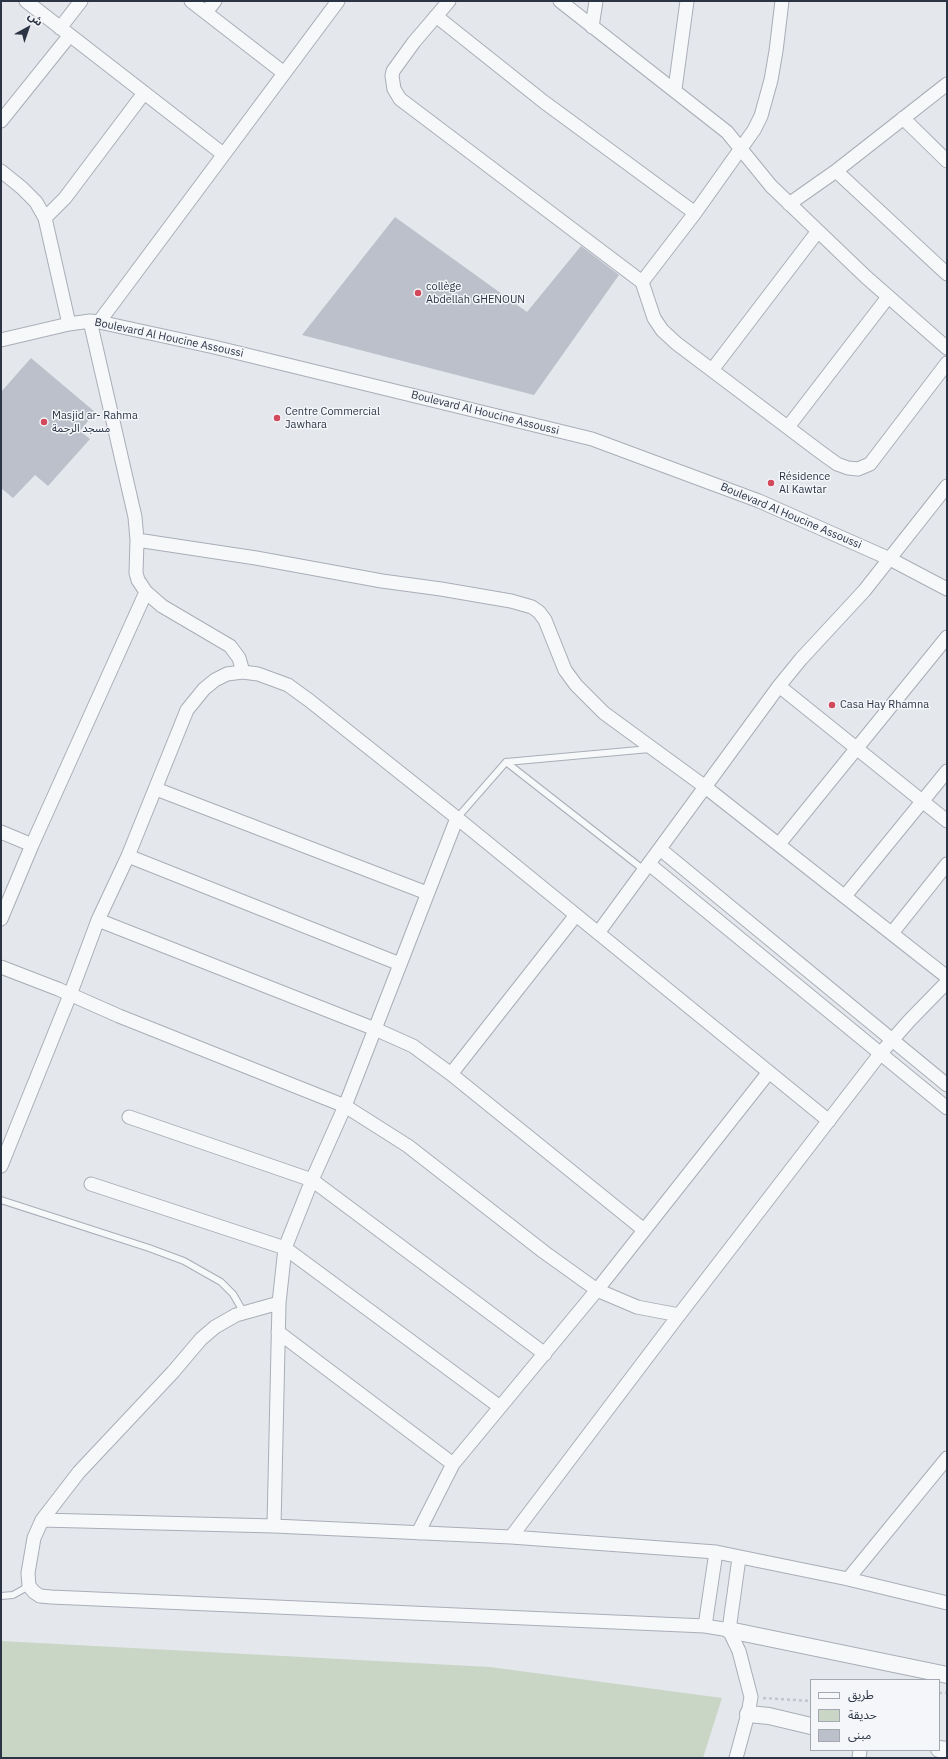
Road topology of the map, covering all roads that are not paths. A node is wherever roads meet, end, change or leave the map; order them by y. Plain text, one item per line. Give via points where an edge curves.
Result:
1 (26, 1) edge
2 (81, 1) edge
3 (191, 1) edge
4 (215, 1) edge
5 (338, 1) edge
6 (449, 1) edge
7 (560, 1) edge
8 (596, 1) edge
9 (687, 1) edge
10 (782, 1) edge
11 (206, 12) junction
12 (436, 16) junction
13 (592, 27) junction
14 (65, 32) junction
15 (284, 73) junction
16 (947, 84) edge
17 (675, 89) junction
18 (144, 93) junction
19 (4, 112) edge
20 (903, 118) junction
21 (742, 148) junction
22 (223, 154) junction
23 (947, 161) edge
24 (836, 171) junction
25 (1, 172) edge
26 (789, 204) junction
27 (695, 213) junction
28 (45, 218) junction
29 (818, 231) junction
30 (947, 274) edge
31 (642, 282) junction
32 (888, 297) junction
33 (95, 321) junction
34 (69, 324) junction
35 (1, 340) edge
36 (947, 348) edge
37 (947, 363) edge
38 (712, 370) junction
39 (788, 427) junction
40 (947, 486) edge
41 (137, 540) junction
42 (890, 559) junction
43 (947, 589) edge
44 (146, 592) junction
45 (947, 637) edge
46 (244, 672) junction
47 (779, 686) junction
48 (650, 748) junction
49 (856, 748) junction
50 (506, 762) junction
51 (947, 771) edge
52 (704, 786) junction
53 (156, 789) junction
54 (923, 802) junction
55 (457, 818) junction
56 (947, 820) edge
57 (1, 832) edge
58 (779, 844) junction
59 (32, 845) junction
60 (660, 849) junction
61 (128, 856) junction
62 (947, 864) edge
63 (646, 867) junction
64 (426, 893) junction
65 (845, 896) junction
66 (576, 915) junction
67 (1, 919) edge
68 (98, 920) junction
69 (598, 933) junction
70 (892, 933) junction
71 (400, 964) junction
72 (1, 967) edge
73 (947, 977) edge
74 (947, 982) edge
75 (70, 995) junction
76 (375, 1029) junction
77 (892, 1041) junction
78 (880, 1054) junction
79 (769, 1072) junction
80 (451, 1074) junction
81 (947, 1085) edge
82 (345, 1106) junction
83 (947, 1108) edge
84 (129, 1117) dead end
85 (829, 1121) junction
86 (1, 1166) edge
87 (312, 1180) junction
88 (91, 1184) dead end
89 (1, 1200) edge
90 (644, 1230) junction
91 (285, 1248) junction
92 (597, 1290) junction
93 (279, 1303) junction
94 (244, 1313) junction
95 (679, 1315) junction
96 (278, 1332) junction
97 (545, 1354) junction
98 (500, 1407) junction
99 (947, 1458) edge
100 (453, 1464) junction
101 (42, 1520) junction
102 (274, 1526) junction
103 (418, 1533) junction
104 (512, 1537) junction
105 (716, 1552) junction
106 (739, 1558) junction
107 (848, 1579) junction
108 (29, 1586) junction
109 (1, 1596) edge
110 (946, 1602) edge
111 (705, 1626) junction
112 (729, 1630) junction
113 (947, 1675) edge
114 (748, 1714) junction
115 (810, 1726) edge
116 (736, 1758) edge

1 - 14 street
2 - 14 street
3 - 11 street
4 - 11 street
5 - 15 street
6 - 12 street
7 - 13 street
8 - 13 street
9 - 17 street
10 - 21 street via 776,51 766,99 754,130
11 - 15 street
12 - 27 street via 550,106
12 - 31 street via 393,71 394,89 400,99
13 - 17 street
14 - 18 street
14 - 19 street
15 - 22 street
16 - 20 street
17 - 21 street via 719,125
18 - 22 street
18 - 28 street via 65,198
20 - 23 street
20 - 24 street
21 - 26 street via 761,175
21 - 27 street
22 - 33 street
24 - 26 street
24 - 30 street
25 - 28 street via 36,202
26 - 29 street
27 - 31 street
28 - 34 street
29 - 32 street
29 - 38 street
31 - 38 street via 654,318 662,330
32 - 36 street
32 - 39 street
33 - 34 street, Boulevard Al Houcine Assoussi
33 - 41 street via 135,517
33 - 42 street, Boulevard Al Houcine Assoussi via 214,347 592,439 759,501
34 - 35 street, Boulevard Al Houcine Assoussi
37 - 39 street via 874,460 863,468 854,470 843,467
38 - 39 street
40 - 42 street
41 - 44 street via 136,573
41 - 48 street via 449,590 532,607 542,616 565,670 576,685 604,713
42 - 43 street, Boulevard Al Houcine Assoussi
42 - 47 street
44 - 46 street via 162,606 230,646 239,658
44 - 59 street
45 - 49 street
46 - 53 street via 227,674 215,680 195,699 188,710
46 - 55 street via 258,674 288,685
47 - 49 street
47 - 52 street
48 - 50 lane
48 - 52 street
49 - 54 street
49 - 58 street
50 - 55 lane
50 - 63 lane
51 - 54 street
52 - 58 street
52 - 60 street
53 - 61 street
53 - 64 street
54 - 56 street
54 - 65 street
55 - 64 street
55 - 66 street
57 - 59 street
58 - 65 street
59 - 67 street
60 - 63 street
60 - 77 street
61 - 68 street
61 - 71 street
62 - 70 street
63 - 69 street
63 - 78 street
64 - 71 street
65 - 70 street
66 - 69 street
66 - 80 street
68 - 75 street
68 - 76 street
69 - 79 street
70 - 73 street
71 - 76 street
72 - 75 street
74 - 77 street
75 - 82 street
75 - 86 street
76 - 80 street via 413,1046
76 - 82 street
77 - 78 street
77 - 81 street
78 - 83 street
78 - 85 street
79 - 85 street
79 - 90 street
80 - 90 street
82 - 87 street
82 - 92 street via 408,1146
84 - 87 street
85 - 95 street
87 - 91 street
87 - 97 street
88 - 91 street
89 - 94 lane via 184,1261 221,1282 233,1294
90 - 92 street
91 - 93 street
91 - 98 street
92 - 95 street via 637,1307
92 - 97 street
93 - 94 street
93 - 96 street
94 - 101 street via 215,1327 201,1340 79,1472
95 - 104 street
96 - 100 street
96 - 102 street
97 - 98 street
98 - 100 street
99 - 107 street
100 - 103 street
101 - 102 street
101 - 108 street via 34,1538 30,1557
102 - 103 street
103 - 104 street
104 - 105 street
105 - 106 street
105 - 111 street
106 - 107 street
106 - 112 street
107 - 110 street
108 - 109 lane via 13,1595
108 - 111 street via 40,1596 51,1598
111 - 112 street
112 - 113 street
112 - 114 street via 739,1651 750,1697
114 - 115 street
114 - 116 street

